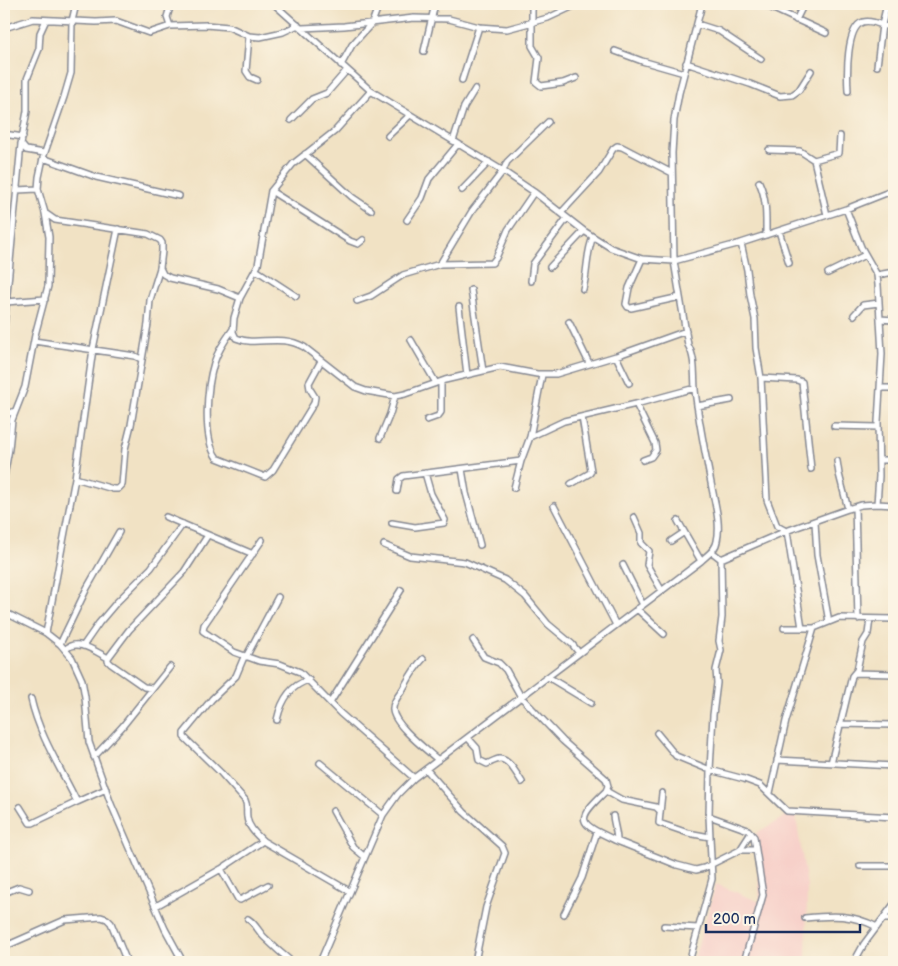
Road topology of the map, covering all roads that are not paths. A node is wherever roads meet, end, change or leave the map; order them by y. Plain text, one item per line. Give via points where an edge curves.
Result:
1 (76, 4) edge
2 (171, 4) edge
3 (274, 4) edge
4 (284, 4) edge
5 (380, 4) edge
6 (435, 4) edge
7 (532, 4) edge
8 (578, 4) edge
9 (702, 4) edge
10 (763, 4) edge
11 (804, 4) edge
12 (887, 4) edge
13 (281, 10) junction
14 (431, 18) junction
15 (46, 20) junction
16 (293, 20) junction
17 (796, 20) junction
18 (72, 21) junction
19 (532, 22) junction
20 (372, 23) junction
21 (697, 24) junction
22 (882, 25) junction
23 (170, 26) junction
24 (300, 27) junction
25 (479, 27) junction
26 (4, 28) edge
27 (894, 28) edge
28 (290, 29) junction
29 (826, 33) dead end
30 (249, 36) junction
31 (424, 51) dead end
32 (615, 51) dead end
33 (761, 59) dead end
34 (686, 63) junction
35 (340, 65) junction
36 (877, 66) dead end
37 (347, 70) junction
38 (811, 71) dead end
39 (684, 73) junction
40 (576, 78) dead end
41 (257, 80) dead end
42 (462, 80) dead end
43 (475, 89) dead end
44 (848, 90) dead end
45 (371, 91) junction
46 (410, 115) junction
47 (291, 120) dead end
48 (548, 122) dead end
49 (4, 134) edge
50 (388, 136) dead end
51 (840, 136) dead end
52 (22, 137) junction
53 (456, 142) junction
54 (21, 144) junction
55 (26, 150) junction
56 (769, 150) dead end
57 (20, 154) junction
58 (305, 154) junction
59 (44, 155) junction
60 (814, 160) junction
61 (489, 162) junction
62 (503, 171) junction
63 (672, 173) junction
64 (759, 182) dead end
65 (38, 189) junction
66 (18, 190) junction
67 (462, 190) dead end
68 (894, 190) edge
69 (271, 191) junction
70 (534, 192) junction
71 (179, 196) dead end
72 (846, 209) junction
73 (371, 210) dead end
74 (45, 213) junction
75 (561, 213) junction
76 (827, 215) junction
77 (567, 218) junction
78 (55, 220) junction
79 (407, 220) dead end
80 (48, 229) junction
81 (118, 229) junction
82 (779, 231) junction
83 (584, 232) junction
84 (766, 235) junction
85 (593, 237) junction
86 (363, 240) dead end
87 (741, 243) junction
88 (866, 255) junction
89 (642, 259) junction
90 (674, 261) junction
91 (790, 263) dead end
92 (440, 264) junction
93 (550, 267) dead end
94 (160, 268) junction
95 (256, 270) junction
96 (894, 272) edge
97 (828, 273) dead end
98 (163, 274) junction
99 (876, 275) junction
100 (156, 279) junction
101 (531, 281) dead end
102 (583, 288) dead end
103 (471, 290) dead end
104 (296, 296) dead end
105 (240, 298) junction
106 (680, 298) junction
107 (45, 299) junction
108 (357, 301) dead end
109 (6, 302) junction
110 (879, 303) junction
111 (458, 307) dead end
112 (854, 315) dead end
113 (880, 319) junction
114 (894, 320) edge
115 (569, 322) dead end
116 (4, 326) edge
117 (233, 328) junction
118 (686, 331) junction
119 (412, 340) dead end
120 (34, 342) junction
121 (93, 349) junction
122 (142, 352) junction
123 (135, 356) junction
124 (616, 356) junction
125 (141, 359) junction
126 (321, 361) junction
127 (589, 363) junction
128 (483, 371) junction
129 (467, 375) junction
130 (542, 375) junction
131 (761, 378) junction
132 (439, 382) junction
133 (629, 383) dead end
134 (695, 388) junction
135 (881, 388) junction
136 (894, 388) edge
137 (395, 396) junction
138 (731, 400) dead end
139 (636, 404) junction
140 (697, 406) junction
141 (15, 411) junction
142 (5, 415) edge
143 (582, 417) junction
144 (12, 420) junction
145 (427, 420) dead end
146 (834, 426) dead end
147 (878, 427) junction
148 (530, 437) junction
149 (380, 438) dead end
150 (643, 460) dead end
151 (879, 460) junction
152 (894, 460) edge
153 (521, 461) junction
154 (837, 461) dead end
155 (5, 463) edge
156 (462, 469) junction
157 (811, 469) dead end
158 (425, 473) junction
159 (4, 476) edge
160 (75, 478) junction
161 (571, 484) dead end
162 (514, 488) dead end
163 (397, 491) dead end
164 (877, 504) junction
165 (894, 505) edge
166 (554, 506) dead end
167 (855, 507) junction
168 (848, 509) junction
169 (166, 517) dead end
170 (634, 517) dead end
171 (678, 521) dead end
172 (815, 522) junction
173 (392, 523) dead end
174 (183, 524) junction
175 (777, 526) junction
176 (787, 531) junction
177 (119, 532) dead end
178 (683, 533) junction
179 (208, 535) junction
180 (769, 538) junction
181 (262, 540) dead end
182 (671, 541) dead end
183 (480, 545) dead end
184 (384, 546) dead end
185 (712, 552) junction
186 (253, 554) junction
187 (721, 559) junction
188 (701, 561) junction
189 (623, 565) dead end
190 (402, 590) dead end
191 (662, 591) junction
192 (278, 597) dead end
193 (643, 605) junction
194 (637, 610) junction
195 (4, 612) edge
196 (858, 619) junction
197 (870, 619) junction
198 (894, 619) edge
199 (829, 622) junction
200 (616, 625) junction
201 (784, 628) dead end
202 (802, 628) junction
203 (814, 628) junction
204 (46, 633) junction
205 (664, 634) dead end
206 (473, 640) dead end
207 (60, 644) junction
208 (83, 646) junction
209 (66, 650) junction
210 (579, 654) junction
211 (245, 657) junction
212 (108, 658) junction
213 (422, 659) dead end
214 (170, 667) dead end
215 (855, 673) junction
216 (894, 674) edge
217 (548, 677) junction
218 (308, 680) junction
219 (144, 687) junction
220 (152, 688) junction
221 (148, 694) junction
222 (521, 697) junction
223 (31, 699) dead end
224 (330, 703) junction
225 (591, 703) dead end
226 (277, 720) dead end
227 (840, 724) junction
228 (894, 725) edge
229 (656, 733) dead end
230 (468, 738) junction
231 (94, 756) junction
232 (438, 760) junction
233 (777, 760) junction
234 (320, 763) dead end
235 (831, 763) junction
236 (894, 766) edge
237 (426, 769) junction
238 (710, 770) junction
239 (414, 778) junction
240 (522, 782) dead end
241 (106, 789) junction
242 (606, 791) junction
243 (662, 793) dead end
244 (770, 793) junction
245 (77, 802) junction
246 (20, 807) dead end
247 (659, 810) junction
248 (333, 812) dead end
249 (383, 815) junction
250 (613, 816) dead end
251 (709, 816) junction
252 (894, 817) edge
253 (597, 832) junction
254 (751, 833) junction
255 (710, 837) junction
256 (263, 841) junction
257 (617, 841) junction
258 (740, 850) junction
259 (756, 850) junction
260 (365, 857) junction
261 (711, 865) junction
262 (860, 866) dead end
263 (894, 866) edge
264 (221, 868) junction
265 (268, 886) dead end
266 (29, 890) dead end
267 (349, 891) junction
268 (4, 893) edge
269 (894, 904) edge
270 (156, 906) junction
271 (564, 914) dead end
272 (805, 918) dead end
273 (248, 919) dead end
274 (884, 919) junction
275 (894, 919) edge
276 (664, 926) dead end
277 (878, 927) junction
278 (698, 928) junction
279 (4, 950) edge
280 (127, 962) edge
281 (183, 962) edge
282 (292, 962) edge
283 (320, 962) edge
284 (475, 962) edge
285 (689, 962) edge
286 (744, 962) edge
287 (854, 962) edge

1 - 18 street
2 - 23 street via 167,17
3 - 13 street
4 - 13 street
5 - 20 street
6 - 14 street
7 - 19 street
8 - 19 street
9 - 21 street
10 - 17 street
11 - 17 street
12 - 22 street
13 - 16 street
14 - 20 street
14 - 25 street
14 - 31 street
15 - 18 street
15 - 26 street via 25,21
15 - 52 street via 40,34 39,50 27,79 27,111
16 - 24 street
16 - 28 street
17 - 29 street
18 - 23 street via 116,21 149,33
18 - 59 street via 71,73
19 - 25 street via 507,29
19 - 40 street via 532,46 539,58 536,82 541,86
20 - 24 street
20 - 35 street via 352,45
21 - 33 street via 719,31
21 - 34 street
22 - 27 street
22 - 36 street
22 - 44 street via 864,21 853,31 847,66
23 - 30 street via 222,26
24 - 28 street
24 - 35 street
25 - 42 street
28 - 30 street via 265,37
30 - 41 street via 246,71
32 - 39 street
34 - 38 street via 780,96 792,95 799,90
34 - 39 street
35 - 37 street
37 - 45 street
37 - 47 street via 327,93 312,99
39 - 63 street via 674,120
43 - 53 street via 464,107
45 - 46 street
45 - 58 street via 335,131
46 - 50 street
46 - 53 street
48 - 62 street via 507,162
49 - 52 street
51 - 60 street via 839,153
52 - 54 street
53 - 61 street
53 - 79 street via 429,179 422,198
54 - 55 street
54 - 57 street
55 - 57 street
55 - 59 street
56 - 60 street via 800,151
57 - 66 street
58 - 69 street
58 - 73 street
59 - 65 street
59 - 71 street via 96,177
60 - 76 street
61 - 62 street
61 - 67 street
62 - 70 street
62 - 92 street via 472,210
63 - 75 street via 617,146 599,172
63 - 90 street
64 - 84 street via 766,201
65 - 66 street
65 - 74 street
66 - 109 street
68 - 72 street
69 - 86 street via 350,241 358,244
69 - 95 street
70 - 75 street
70 - 92 street via 512,222 492,263
72 - 76 street
72 - 88 street
74 - 78 street
74 - 80 street
75 - 77 street
76 - 82 street
77 - 83 street
77 - 101 street via 533,264
78 - 80 street
78 - 81 street
80 - 107 street via 49,274
81 - 94 street via 148,234 160,240
81 - 121 street
82 - 84 street
82 - 91 street
83 - 85 street
83 - 93 street
84 - 87 street
85 - 89 street via 611,248
85 - 102 street
87 - 90 street
87 - 131 street via 748,270
88 - 97 street
88 - 99 street
89 - 90 street
89 - 106 street via 628,288 628,307
90 - 106 street
92 - 108 street via 403,275 372,296
94 - 98 street
94 - 100 street
95 - 104 street
95 - 105 street
96 - 99 street
98 - 100 street
98 - 105 street
99 - 110 street
100 - 122 street
103 - 128 street
105 - 117 street
106 - 118 street
107 - 109 street
107 - 120 street
109 - 116 street
110 - 112 street via 864,305
110 - 113 street
111 - 129 street
113 - 114 street
113 - 135 street
115 - 127 street
117 - 126 street via 241,340 287,340 304,347
117 - 126 street via 214,363 208,392 210,443 217,458 265,477 273,470 314,404 315,397 309,383
118 - 124 street
118 - 134 street via 693,354
119 - 132 street
120 - 121 street
120 - 141 street via 25,387
121 - 123 street
121 - 160 street
122 - 123 street
122 - 125 street
123 - 125 street
124 - 127 street
124 - 133 street
125 - 160 street via 122,484 118,489 112,489
126 - 137 street via 355,387
127 - 130 street via 564,373
128 - 129 street
128 - 130 street via 504,367
129 - 132 street
130 - 148 street
131 - 157 street via 802,382
131 - 175 street via 767,500
132 - 137 street
132 - 145 street via 441,412
134 - 139 street
134 - 140 street
135 - 136 street
135 - 147 street
137 - 149 street
138 - 140 street
139 - 143 street
139 - 150 street via 656,450
140 - 185 street via 717,519 718,541
141 - 142 street
141 - 144 street
142 - 144 street
143 - 148 street via 564,421
143 - 161 street via 592,471
144 - 155 street
146 - 147 street
147 - 151 street
148 - 153 street
151 - 152 street
151 - 164 street
153 - 156 street
153 - 162 street
154 - 168 street
155 - 159 street
156 - 158 street
156 - 183 street
158 - 163 street via 400,477
158 - 173 street via 444,523 415,528
160 - 204 street
164 - 165 street
164 - 167 street
166 - 200 street
167 - 168 street
167 - 196 street
168 - 172 street
169 - 174 street
170 - 191 street via 641,533 641,543 649,551 647,565
171 - 178 street
172 - 176 street
172 - 199 street via 817,556
174 - 179 street
174 - 208 street via 151,568 116,603
175 - 176 street
175 - 180 street
176 - 180 street
176 - 202 street
177 - 207 street
178 - 182 street
178 - 188 street
179 - 186 street
179 - 212 street via 184,572 129,630
180 - 187 street
181 - 186 street
184 - 210 street via 410,556 465,562 505,580 525,596
185 - 187 street
185 - 188 street
186 - 211 street via 203,628 205,634
187 - 238 street via 722,617
188 - 191 street
189 - 193 street
190 - 224 street
191 - 193 street
192 - 211 street
193 - 194 street
194 - 200 street
194 - 205 street
195 - 204 street
196 - 197 street
196 - 199 street via 839,618
197 - 198 street
197 - 215 street
199 - 203 street
200 - 210 street
201 - 202 street
202 - 203 street
203 - 233 street
204 - 207 street
206 - 222 street via 484,657 506,670
207 - 209 street
208 - 209 street via 74,644
208 - 212 street
209 - 231 street via 82,680 89,742
210 - 217 street
211 - 218 street via 280,664 300,672
211 - 256 street via 236,676 212,699 184,737 245,800 250,825
212 - 219 street via 111,664
213 - 232 street via 393,711 404,728
214 - 220 street
215 - 216 street
215 - 227 street
217 - 222 street
217 - 225 street
218 - 224 street
218 - 226 street via 295,685 287,695
219 - 220 street
219 - 221 street
220 - 221 street
221 - 231 street
222 - 230 street
222 - 242 street via 563,741 604,776
223 - 245 street via 42,730
224 - 239 street
227 - 228 street
227 - 235 street
229 - 238 street via 675,756
230 - 232 street
230 - 240 street via 477,748 479,760 487,764 504,760
231 - 241 street
232 - 237 street
233 - 235 street
233 - 244 street
234 - 249 street
235 - 236 street
237 - 239 street
237 - 284 street via 464,812 502,846 505,853 486,907
238 - 244 street via 752,782
238 - 251 street
239 - 249 street
241 - 245 street
241 - 270 street
242 - 247 street via 622,800
242 - 253 street via 583,817 586,824
243 - 247 street
244 - 252 street via 784,809 792,812
245 - 246 street via 30,824
247 - 255 street via 661,824
248 - 260 street via 353,847
249 - 260 street
250 - 257 street
251 - 254 street
251 - 255 street
253 - 257 street
253 - 271 street via 582,878
254 - 258 street
254 - 259 street
255 - 261 street
256 - 264 street
256 - 267 street
257 - 261 street via 690,869
258 - 259 street
258 - 261 street
259 - 286 street via 763,896
260 - 267 street
261 - 278 street via 712,882
262 - 263 street
264 - 265 street via 240,900
264 - 270 street
266 - 268 street via 19,887
267 - 283 street
269 - 274 street
270 - 281 street
272 - 277 street via 852,917
273 - 282 street
274 - 275 street
274 - 277 street
276 - 278 street
277 - 287 street
278 - 285 street
279 - 280 street via 6,946 65,920 101,917 111,923

